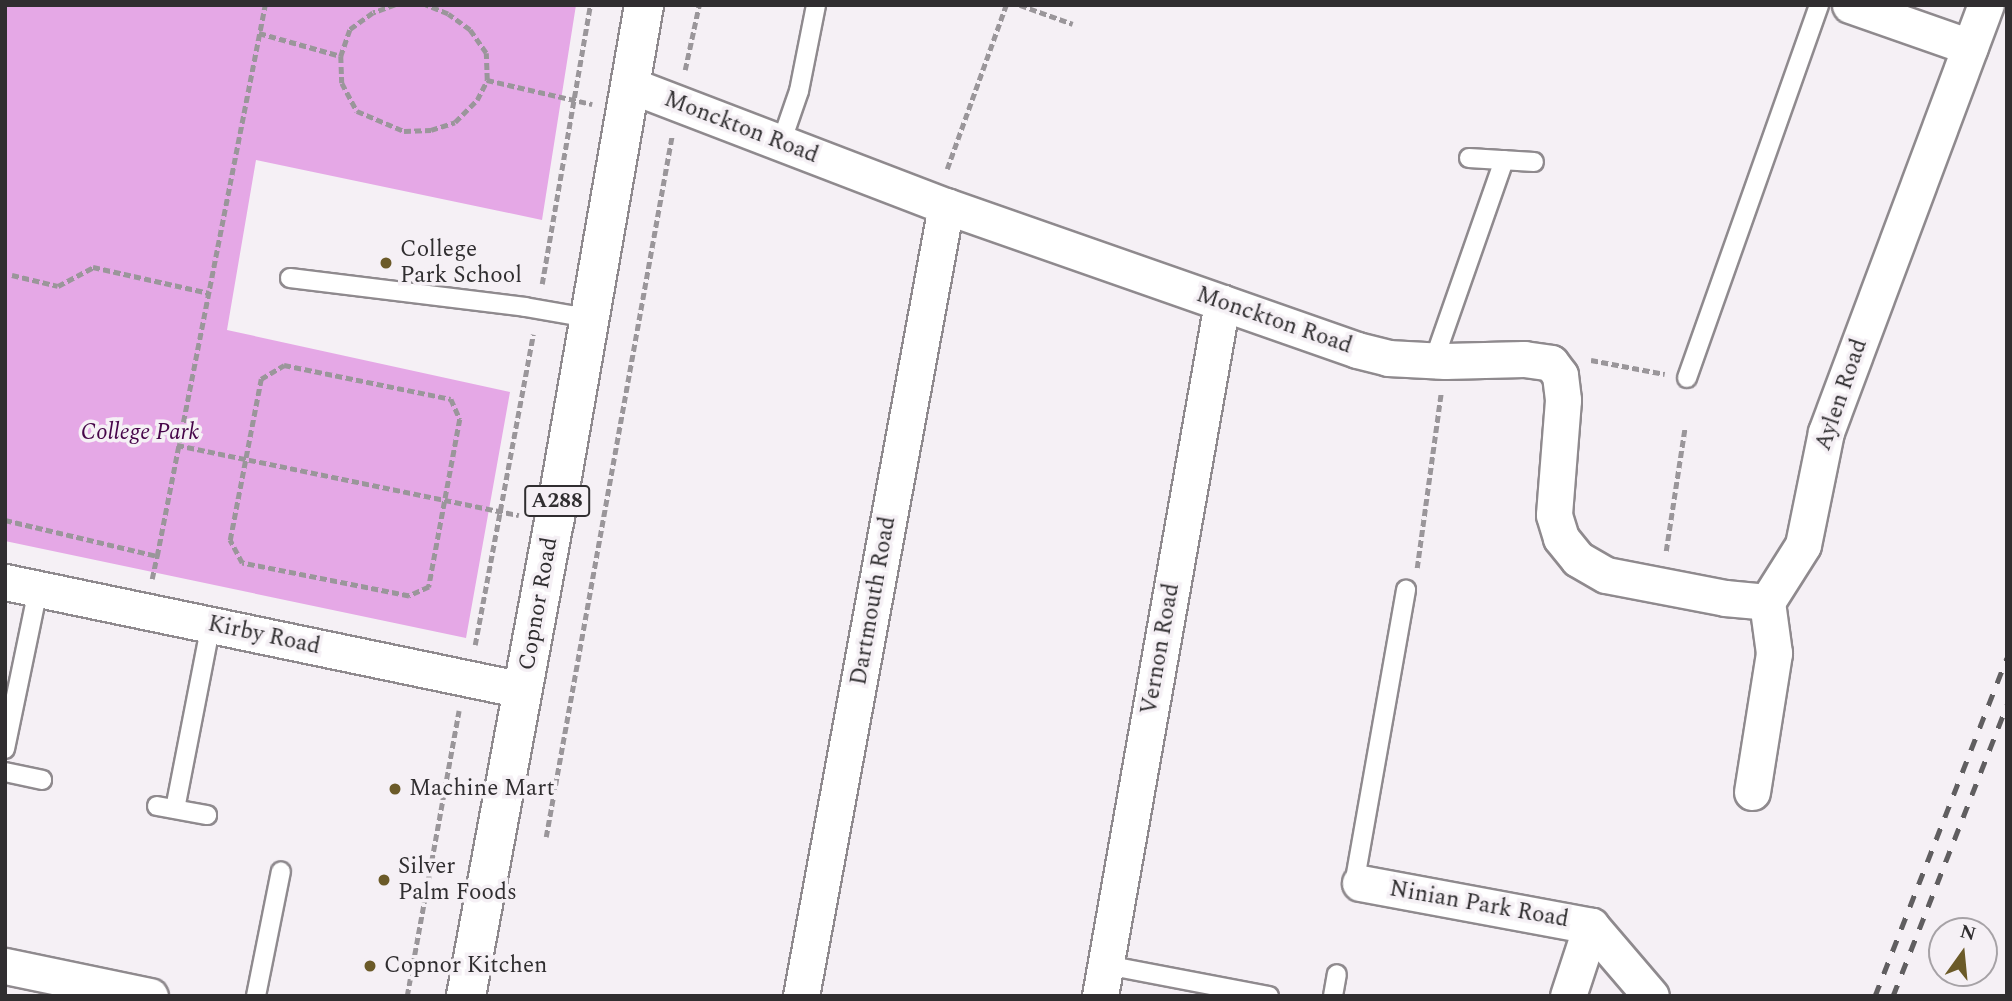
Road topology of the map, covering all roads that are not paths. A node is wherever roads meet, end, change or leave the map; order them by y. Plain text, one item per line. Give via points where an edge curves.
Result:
1 (644, 5) edge
2 (816, 5) edge
3 (1819, 5) edge
4 (1850, 5) edge
5 (1986, 5) edge
6 (1970, 47) junction
7 (627, 98) junction
8 (781, 143) junction
9 (1469, 158) dead end
10 (1503, 160) junction
11 (1534, 162) dead end
12 (941, 203) junction
13 (290, 278) dead end
14 (1222, 303) junction
15 (588, 318) junction
16 (1434, 360) junction
17 (1687, 378) road end
18 (22, 585) edge
19 (1406, 590) dead end
20 (1767, 602) junction
21 (211, 624) junction
22 (523, 690) junction
23 (5, 749) edge
24 (5, 772) edge
25 (42, 780) dead end
26 (1752, 792) dead end
27 (157, 806) dead end
28 (175, 809) junction
29 (207, 815) dead end
30 (281, 871) dead end
31 (1360, 883) joint
32 (1591, 926) junction
33 (5, 966) edge
34 (1337, 974) dead end
35 (1103, 981) edge
36 (150, 996) edge
37 (256, 996) edge
38 (466, 996) edge
39 (802, 996) edge
40 (1269, 996) edge
41 (1333, 996) edge
42 (1568, 996) edge
43 (1651, 996) edge

1 - 7 main road, Copnor Road / A288
2 - 8 lane via 799,91
3 - 17 lane
4 - 6 street
5 - 6 street, Aylen Road
6 - 20 street, Aylen Road via 1826,432 1804,545
7 - 8 street, Monckton Road
7 - 15 main road, Copnor Road / A288
8 - 12 street, Monckton Road
9 - 10 lane
10 - 11 lane
10 - 16 lane
12 - 14 street, Monckton Road
12 - 39 street, Dartmouth Road
13 - 15 lane
14 - 16 street, Monckton Road via 1357,350 1388,358
14 - 35 street, Vernon Road
15 - 22 main road, Copnor Road / A288
16 - 20 street, Monckton Road via 1524,359 1551,363 1560,375 1563,400 1554,515 1561,538 1578,559 1606,575
18 - 21 street, Kirby Road
18 - 23 lane
19 - 31 lane via 1354,885
20 - 26 street via 1774,653
21 - 22 street, Kirby Road
21 - 28 lane
22 - 38 main road, Copnor Road / A288
24 - 25 lane
27 - 28 lane
28 - 29 lane
30 - 37 lane
31 - 32 street, Ninian Park Road
32 - 42 street
32 - 43 street, Ninian Park Road
33 - 36 street
34 - 41 lane
35 - 40 lane

